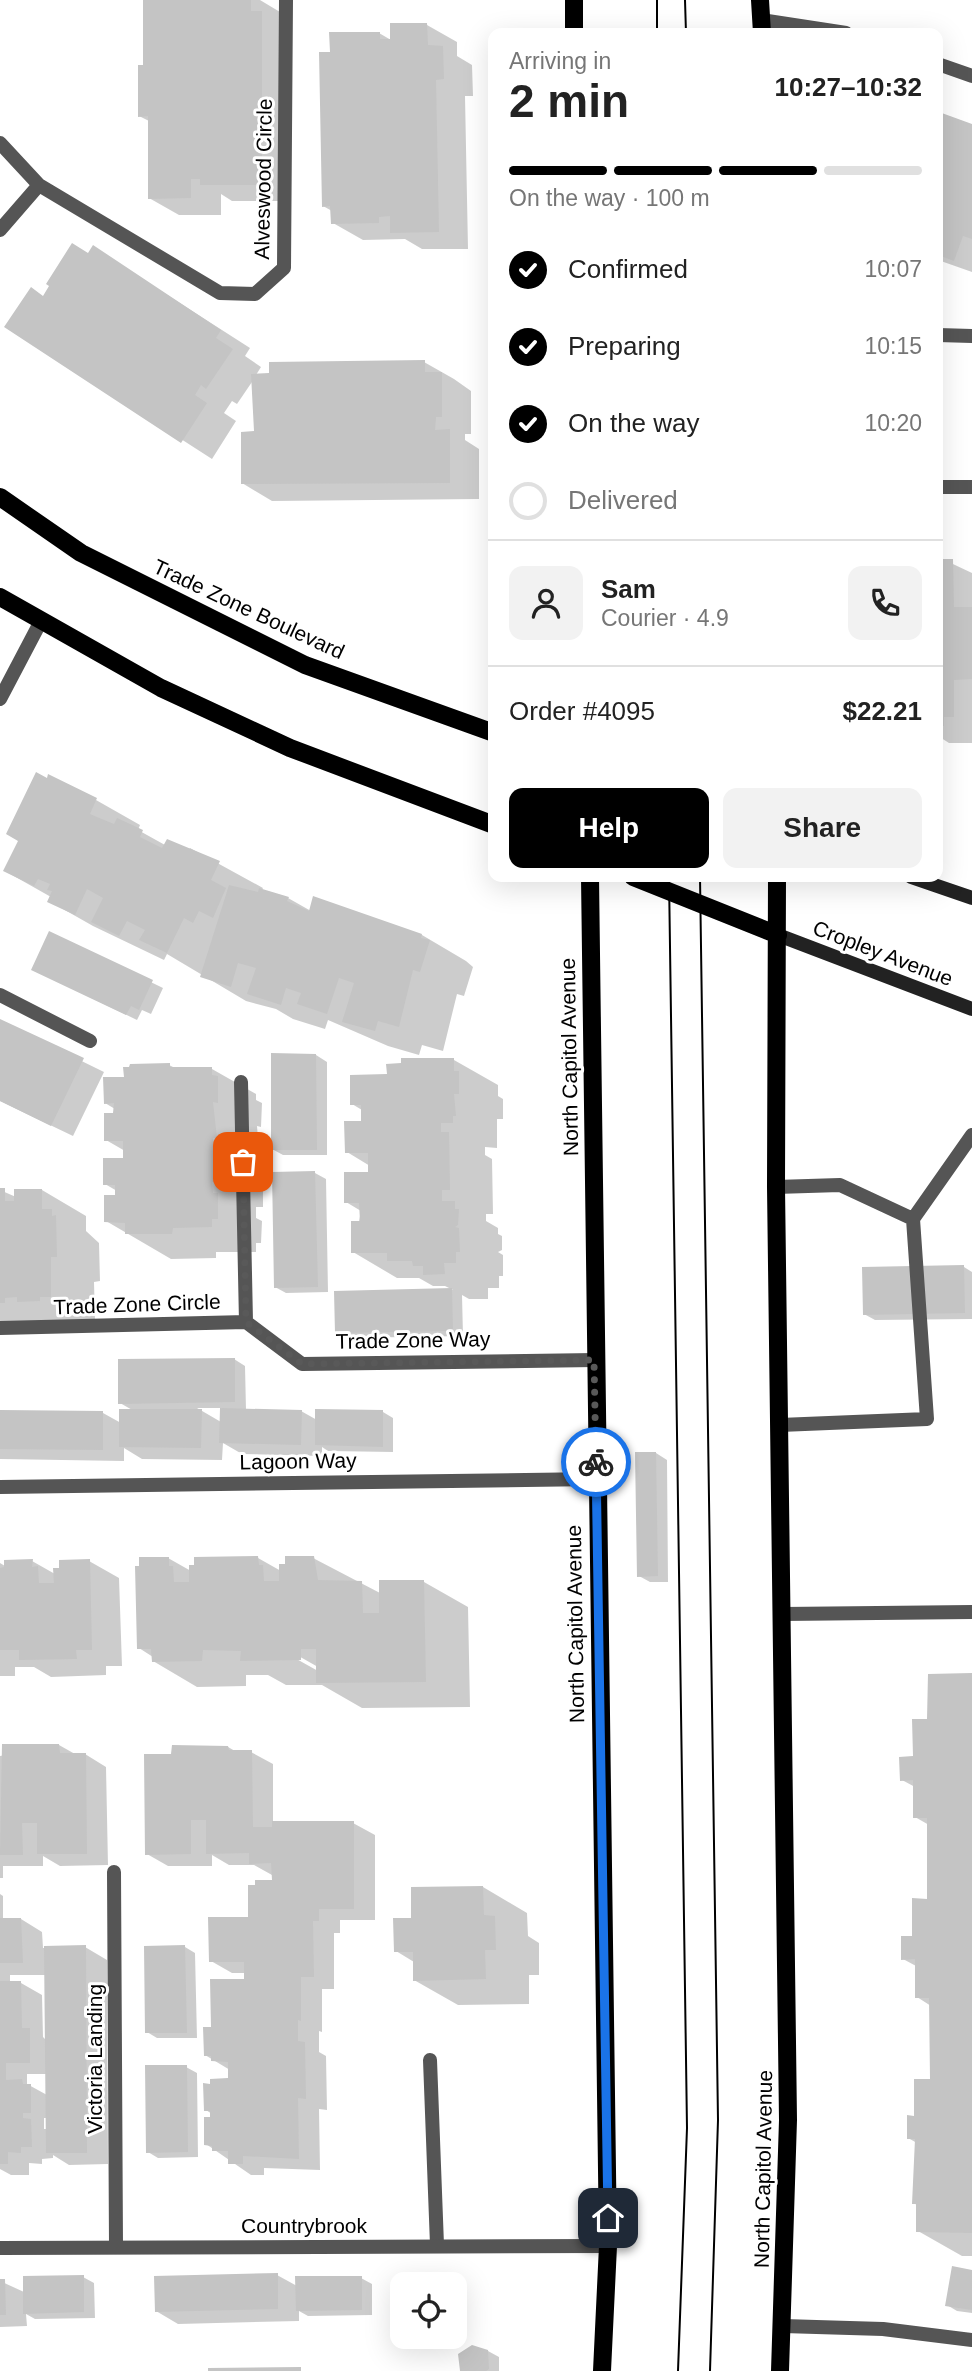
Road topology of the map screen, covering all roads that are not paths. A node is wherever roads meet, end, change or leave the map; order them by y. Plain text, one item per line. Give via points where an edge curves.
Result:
1 (286, 0) edge
2 (574, 0) edge
3 (760, 0) edge
4 (761, 27) edge
5 (575, 28) edge
6 (943, 66) edge
7 (972, 76) edge
8 (0, 143) edge
9 (39, 185) junction
10 (0, 230) edge
11 (943, 335) edge
12 (972, 336) edge
13 (972, 486) edge
14 (943, 487) edge
15 (0, 497) edge
16 (0, 597) edge
17 (41, 621) junction
18 (0, 699) edge
19 (488, 731) edge
20 (488, 823) edge
21 (590, 882) edge
22 (646, 882) edge
23 (778, 882) edge
24 (926, 882) edge
25 (972, 898) edge
26 (778, 935) junction
27 (0, 995) edge
28 (972, 1009) edge
29 (90, 1041) dead end
30 (241, 1082) dead end
31 (972, 1135) edge
32 (776, 1187) junction
33 (913, 1219) junction
34 (246, 1322) junction
35 (0, 1328) edge
36 (594, 1360) junction
37 (780, 1425) junction
38 (596, 1479) junction
39 (0, 1487) edge
40 (972, 1612) edge
41 (783, 1614) junction
42 (114, 1872) dead end
43 (430, 2060) dead end
44 (438, 2245) junction
45 (116, 2246) junction
46 (608, 2246) junction
47 (0, 2248) edge
48 (783, 2326) junction
49 (972, 2340) edge
50 (602, 2371) edge
51 (780, 2371) edge

1 - 9 street, Alveswood Circle via 284,268 256,294 220,293
2 - 5 main road
3 - 4 main road
6 - 7 street
8 - 9 street, Alveswood Circle
9 - 10 street
11 - 12 street
13 - 14 street
15 - 19 main road, Trade Zone Boulevard via 80,553 305,664
16 - 17 main road
17 - 18 street
17 - 20 main road via 161,688 278,743
21 - 36 main road, North Capitol Avenue
22 - 26 main road
23 - 26 main road, North Capitol Avenue
24 - 25 main road
26 - 28 main road, Cropley Avenue
26 - 32 main road, North Capitol Avenue
27 - 29 street
30 - 34 street, Trade Zone Circle
31 - 33 street
32 - 33 street via 840,1185
32 - 37 main road, North Capitol Avenue
33 - 37 street via 927,1419
34 - 35 street, Trade Zone Circle
34 - 36 street, Trade Zone Way via 302,1364
36 - 38 main road, North Capitol Avenue
37 - 41 main road, North Capitol Avenue
38 - 39 street, Lagoon Way
38 - 46 main road, North Capitol Avenue
40 - 41 street
41 - 48 main road, North Capitol Avenue via 788,2120
42 - 45 street, Victoria Landing
43 - 44 street
44 - 45 street, Countrybrook
44 - 46 street, Countrybrook
45 - 47 street, Countrybrook
46 - 50 main road, North Capitol Avenue
48 - 49 street via 883,2329
48 - 51 main road, North Capitol Avenue

